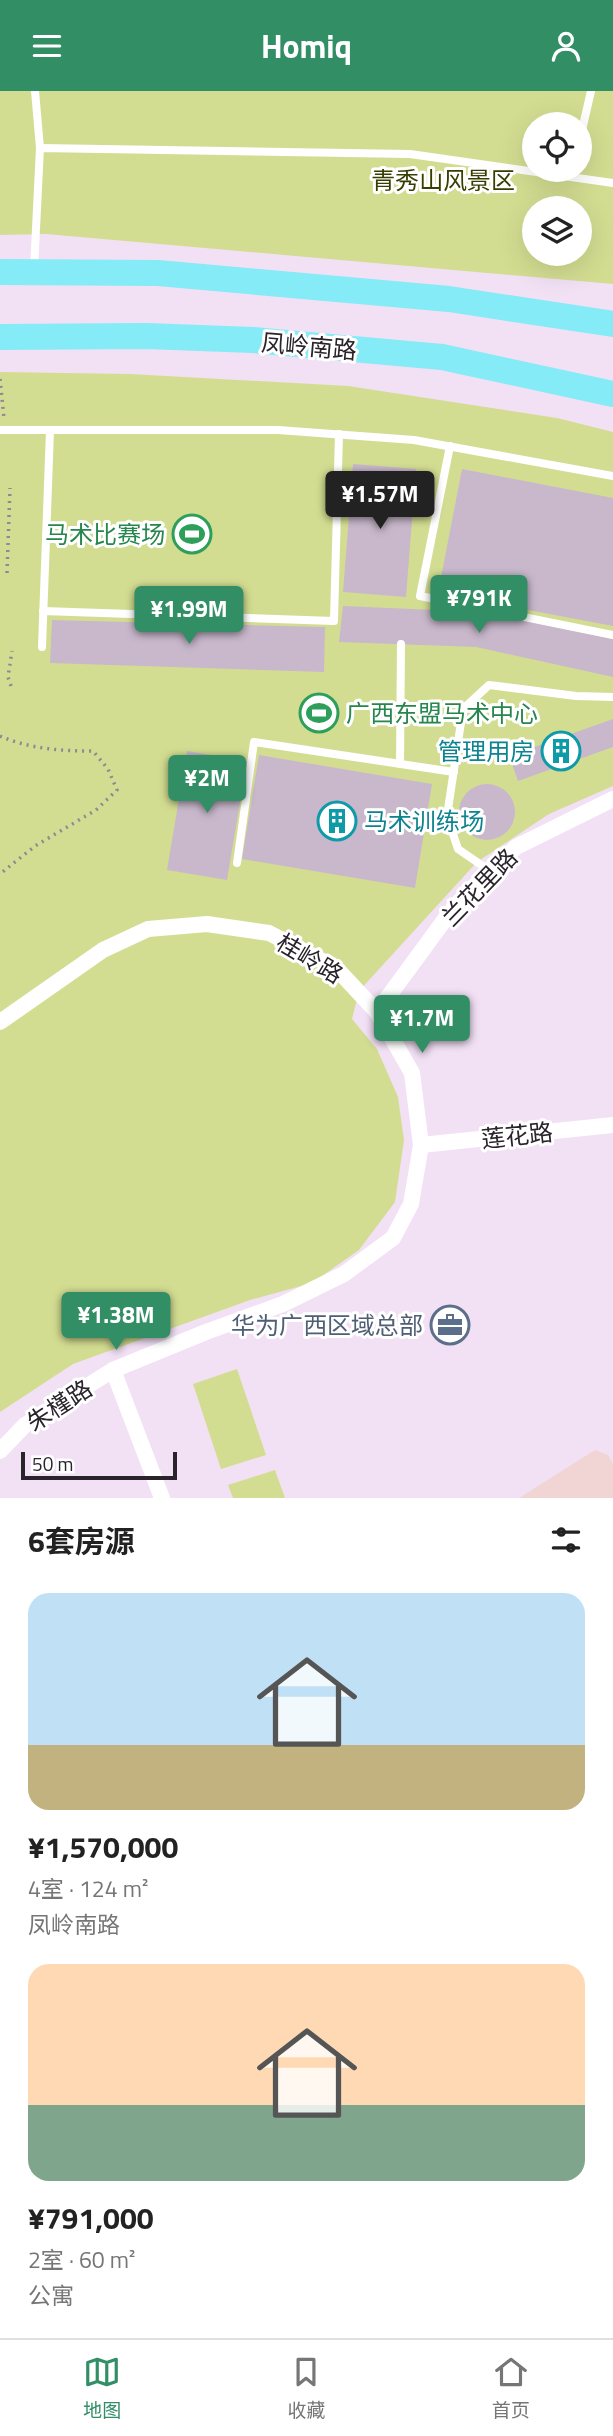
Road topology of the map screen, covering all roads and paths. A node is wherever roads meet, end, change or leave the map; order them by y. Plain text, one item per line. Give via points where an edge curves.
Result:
1 (35, 91) edge
2 (591, 91) edge
3 (586, 112) edge
4 (40, 148) junction
5 (522, 168) edge
6 (592, 178) edge
7 (613, 183) edge
8 (0, 272) edge
9 (34, 272) junction
10 (613, 324) edge
11 (0, 337) edge
12 (0, 379) edge
13 (613, 394) edge
14 (4, 418) dead end
15 (0, 430) edge
16 (50, 431) junction
17 (339, 434) junction
18 (450, 446) junction
19 (613, 476) edge
20 (10, 488) dead end
21 (7, 573) dead end
22 (43, 611) junction
23 (613, 635) edge
24 (401, 644) dead end
25 (42, 647) dead end
26 (12, 651) dead end
27 (11, 686) dead end
28 (613, 697) edge
29 (0, 736) edge
30 (400, 764) junction
31 (454, 772) junction
32 (613, 799) edge
33 (237, 863) dead end
34 (490, 871) junction
35 (0, 874) edge
36 (377, 1012) junction
37 (0, 1022) edge
38 (613, 1125) edge
39 (421, 1145) junction
40 (113, 1370) junction
41 (0, 1451) edge
42 (162, 1498) edge

1 - 4 lane
2 - 3 lane
4 - 5 lane via 410,154
4 - 9 lane
6 - 7 lane
8 - 9 main road
9 - 10 main road via 158,273 449,299
11 - 13 main road, 凤岭南路 via 253,340 442,358
12 - 14 path
15 - 16 lane
16 - 17 lane
16 - 22 lane
17 - 18 lane
17 - 22 lane via 334,621
18 - 19 lane
18 - 23 lane via 420,596
20 - 21 path
22 - 25 lane
24 - 30 lane
26 - 27 path
28 - 31 lane via 489,685 463,709
29 - 35 path via 63,751 93,751 117,790 96,810 35,846
30 - 31 lane
30 - 33 lane via 254,742
31 - 34 lane via 447,816 458,849
32 - 34 street, 兰花里路 via 516,847
34 - 36 street, 兰花里路 via 454,907
36 - 37 street, 桂岭路 via 336,968 269,933 207,924 148,929 103,950
36 - 39 street, 桂岭路 via 412,1073
38 - 39 street, 莲花路
39 - 40 street, 桂岭路 via 411,1204 393,1238 344,1274 283,1304
40 - 41 street, 朱槿路 via 25,1425
40 - 42 street, 朱槿路

